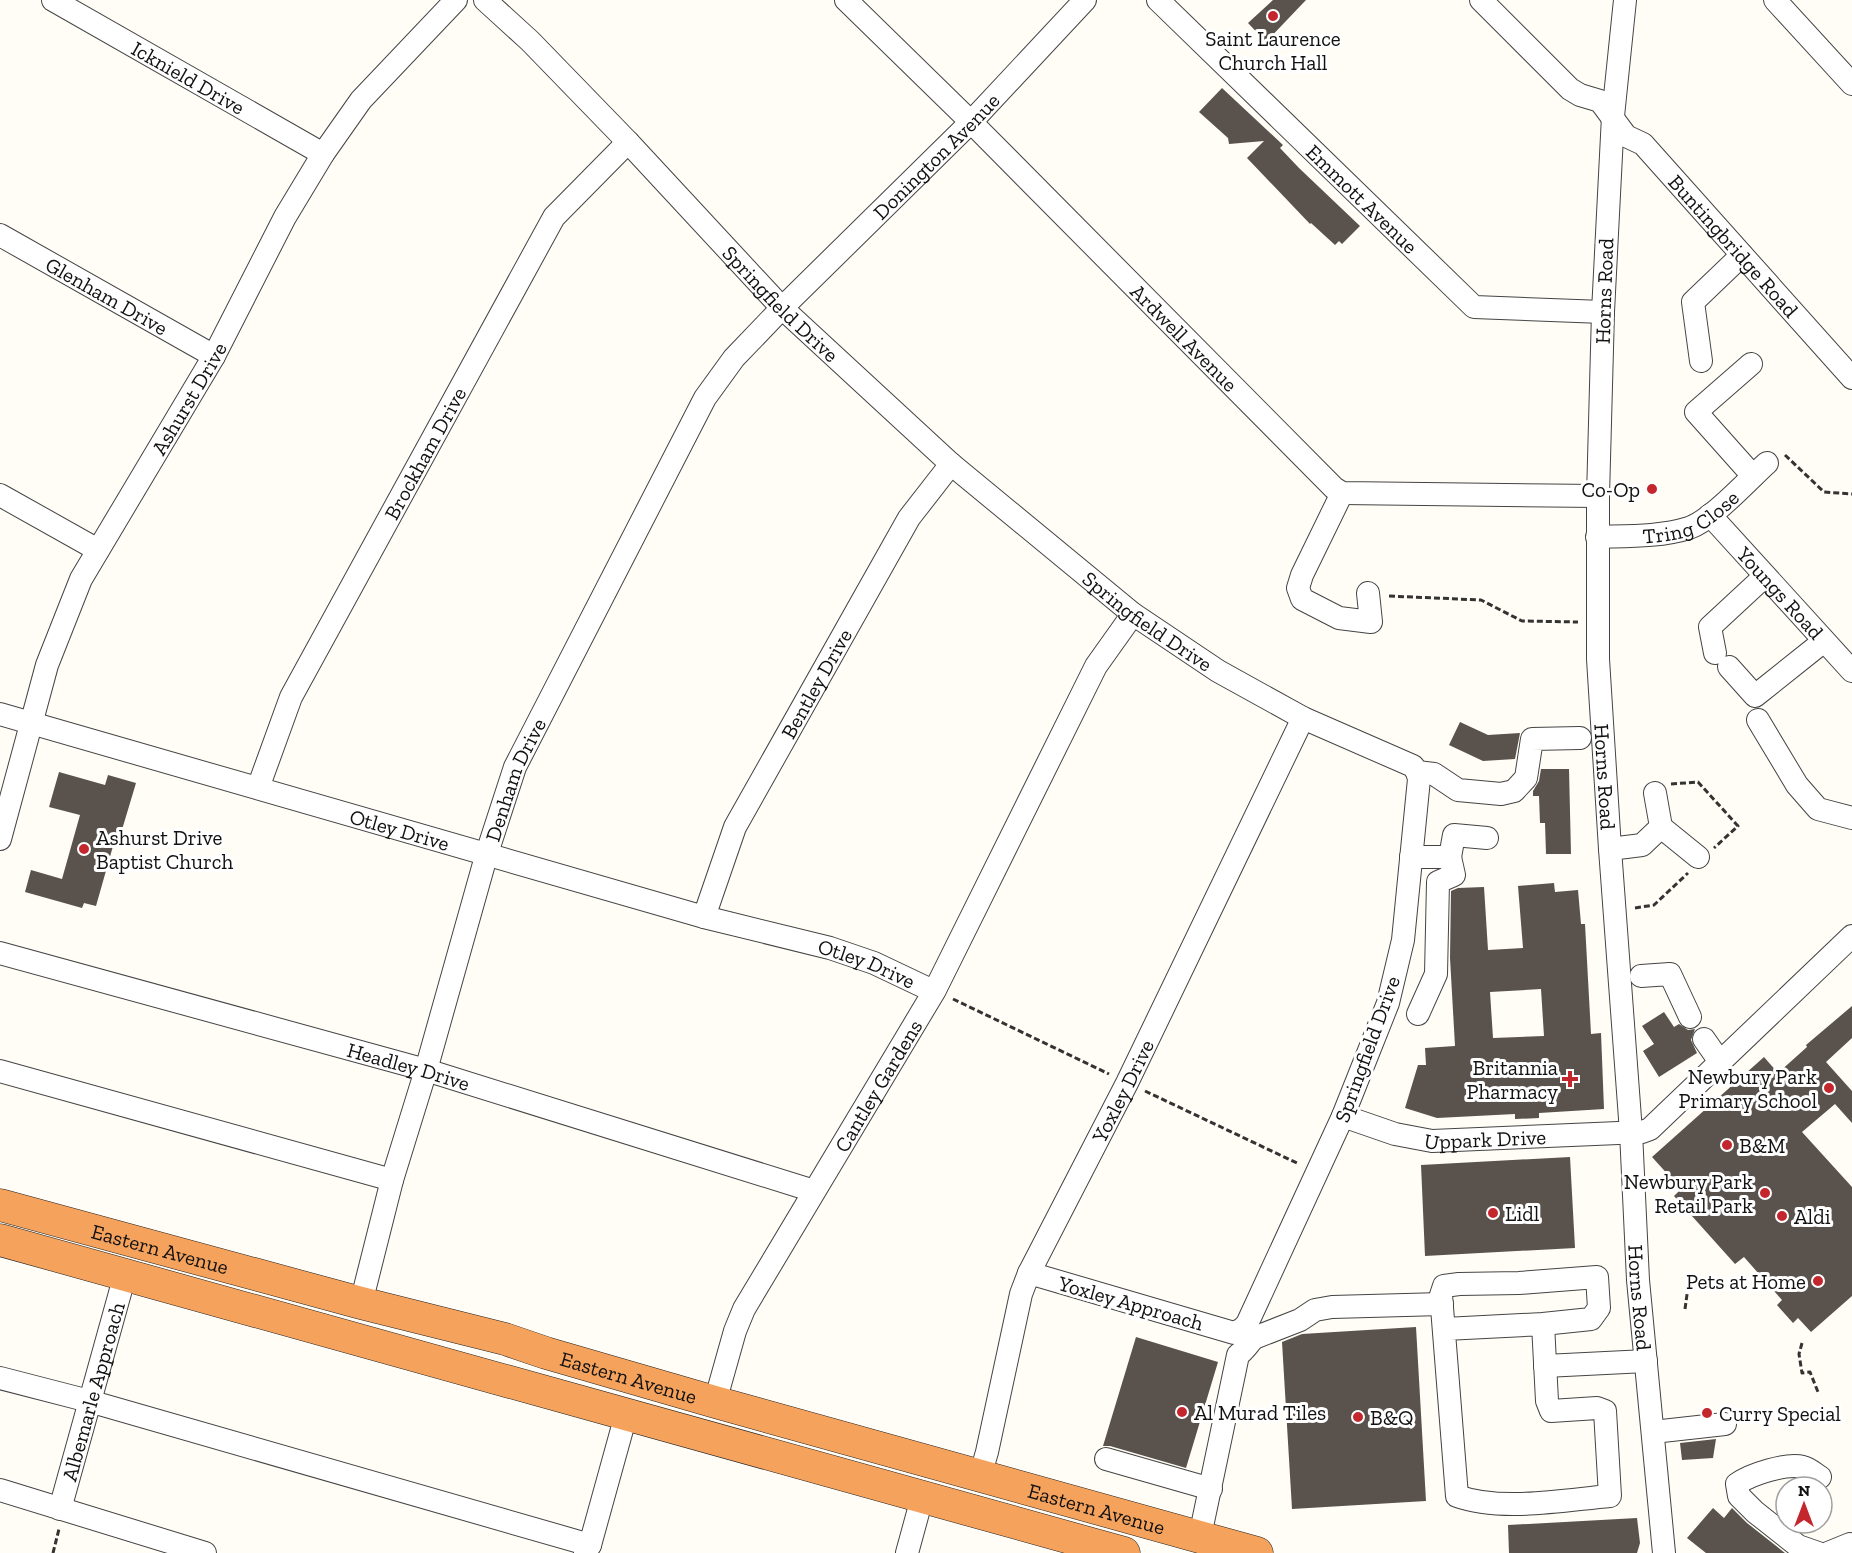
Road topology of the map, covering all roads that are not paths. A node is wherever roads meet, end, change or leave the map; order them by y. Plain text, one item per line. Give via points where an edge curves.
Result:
1 (53, 0) edge
2 (485, 0) edge
3 (846, 0) edge
4 (1085, 0) edge
5 (1158, 0) edge
6 (1481, 0) edge
7 (1625, 0) edge
8 (1775, 0) edge
9 (450, 2) edge
10 (1852, 84) edge
11 (1613, 116) junction
12 (971, 122) junction
13 (628, 141) junction
14 (323, 154) junction
15 (0, 235) edge
16 (1742, 255) junction
17 (782, 308) junction
18 (1603, 312) junction
19 (214, 356) junction
20 (1701, 361) dead end
21 (1751, 364) dead end
22 (1852, 378) edge
23 (951, 464) junction
24 (1341, 493) junction
25 (0, 495) edge
26 (1598, 496) junction
27 (1710, 515) junction
28 (1597, 537) junction
29 (98, 550) junction
30 (1765, 576) junction
31 (1368, 599) road end
32 (1133, 614) junction
33 (1824, 641) junction
34 (1852, 671) edge
35 (0, 714) edge
36 (1303, 718) junction
37 (1758, 720) dead end
38 (32, 723) junction
39 (1580, 738) dead end
40 (1417, 772) junction
41 (258, 788) junction
42 (1655, 793) dead end
43 (1852, 818) edge
44 (1661, 827) junction
45 (1, 834) edge
46 (1487, 838) dead end
47 (1610, 849) junction
48 (487, 853) junction
49 (1411, 857) junction
50 (1450, 857) junction
51 (1698, 857) dead end
52 (704, 917) junction
53 (1852, 936) edge
54 (0, 953) edge
55 (1641, 976) dead end
56 (933, 991) junction
57 (1418, 1014) dead end
58 (1690, 1017) dead end
59 (1704, 1039) dead end
60 (1720, 1062) junction
61 (426, 1070) junction
62 (0, 1071) edge
63 (1343, 1116) junction
64 (1631, 1132) junction
65 (392, 1180) junction
66 (813, 1191) junction
67 (0, 1205) edge
68 (0, 1240) edge
69 (1029, 1273) junction
70 (124, 1275) junction
71 (361, 1303) junction
72 (1442, 1304) junction
73 (1544, 1324) junction
74 (1445, 1329) junction
75 (1236, 1344) junction
76 (1646, 1361) junction
77 (1545, 1366) junction
78 (0, 1378) edge
79 (89, 1401) junction
80 (715, 1402) junction
81 (626, 1415) junction
82 (1725, 1424) dead end
83 (1653, 1432) junction
84 (1106, 1459) dead end
85 (1811, 1472) dead end
86 (980, 1476) junction
87 (1211, 1489) junction
88 (0, 1490) edge
89 (922, 1498) junction
90 (62, 1509) junction
91 (1200, 1536) junction
92 (1851, 1544) edge
93 (587, 1549) edge
94 (205, 1553) edge
95 (907, 1553) edge
96 (1124, 1553) edge
97 (1257, 1553) edge
98 (1664, 1553) edge
99 (1818, 1553) edge
100 (1828, 1553) edge

1 - 14 street, Icknield Drive
2 - 13 street, Springfield Drive
3 - 12 street, Ardwell Avenue
4 - 12 street, Donington Avenue
5 - 18 street, Emmott Avenue via 1474,307
6 - 11 street, Buntingbridge Road via 1570,89 1600,101
7 - 11 street, Horns Road
8 - 10 street
9 - 14 street, Ashurst Drive via 361,100
11 - 16 street, Buntingbridge Road via 1626,136 1643,144
11 - 18 street, Horns Road
12 - 17 street, Donington Avenue
12 - 24 street, Ardwell Avenue
13 - 17 street, Springfield Drive
13 - 41 street, Brockham Drive via 554,217 291,697
14 - 19 street, Ashurst Drive via 285,217
15 - 19 street, Glenham Drive
16 - 20 street via 1693,302
16 - 22 street, Buntingbridge Road
17 - 23 street, Springfield Drive
17 - 48 street, Denham Drive via 734,358 705,398 515,767
18 - 26 street, Horns Road
19 - 29 street, Ashurst Drive
21 - 27 street, Tring Close via 1696,412 1760,469
23 - 32 street, Springfield Drive
23 - 52 street, Bentley Drive via 909,518 735,827
24 - 26 street
24 - 31 street via 1298,588 1302,599 1339,618 1371,622
25 - 29 street
26 - 28 street, Horns Road
27 - 28 street, Tring Close via 1690,527 1641,536
27 - 30 street, Youngs Road
28 - 47 street, Horns Road via 1598,659
29 - 38 street, Ashurst Drive via 81,579 51,655
30 - 33 street, Youngs Road
30 - 33 street via 1710,627 1722,660 1755,696
32 - 36 street, Springfield Drive via 1218,671
32 - 56 street, Cantley Gardens via 1096,666
33 - 34 street, Youngs Road
35 - 38 street, Otley Drive
36 - 40 street, Springfield Drive via 1413,766
36 - 69 street, Yoxley Drive via 1127,1083
37 - 43 street via 1797,785 1818,808
38 - 41 street, Otley Drive
38 - 45 street, Ashurst Drive
39 - 40 street via 1532,739 1527,778 1514,791 1501,794 1458,790 1434,774
40 - 49 street, Springfield Drive
41 - 48 street, Otley Drive
42 - 44 street
44 - 47 street via 1642,845
44 - 51 street
46 - 50 street via 1454,835
47 - 64 street, Horns Road
48 - 52 street, Otley Drive
48 - 61 street, Denham Drive
49 - 50 street
49 - 63 street, Springfield Drive via 1396,973
50 - 57 street via 1454,875 1438,882 1436,974
52 - 56 street, Otley Drive via 830,948 874,963
53 - 60 street, Uppark Drive
54 - 61 street, Headley Drive
55 - 58 street via 1670,974
56 - 66 street, Cantley Gardens
59 - 60 street
60 - 64 street, Uppark Drive via 1650,1129
61 - 65 street, Denham Drive
61 - 66 street, Headley Drive
62 - 65 street
63 - 64 street, Uppark Drive via 1432,1142
63 - 75 street, Springfield Drive
64 - 76 street, Horns Road
65 - 71 street, Denham Drive
66 - 80 street, Cantley Gardens via 744,1309
67 - 71 highway, Eastern Avenue
68 - 70 highway, Eastern Avenue
69 - 75 street, Yoxley Approach
69 - 86 street, Yoxley Drive
70 - 79 street, Albemarle Approach
70 - 81 highway, Eastern Avenue
71 - 80 highway, Eastern Avenue via 505,1339
72 - 73 street via 1444,1286 1597,1277 1599,1308 1592,1319
72 - 74 street
72 - 75 street via 1316,1310
73 - 74 street
73 - 77 street
74 - 77 street via 1457,1496 1472,1502 1505,1504 1610,1496 1605,1411 1551,1411
75 - 87 street, Springfield Drive
76 - 77 street
76 - 83 street, Horns Road
78 - 79 street
79 - 90 street, Albemarle Approach
79 - 93 street
80 - 86 highway, Eastern Avenue
81 - 89 highway, Eastern Avenue
81 - 93 street
82 - 83 street
83 - 98 street, Horns Road
84 - 87 street
85 - 99 street via 1786,1467 1747,1477 1737,1484 1739,1496 1755,1512 1798,1546
86 - 91 highway, Eastern Avenue
87 - 91 street, Springfield Drive
88 - 90 street
89 - 95 street
89 - 96 highway, Eastern Avenue
90 - 94 street
91 - 97 highway, Eastern Avenue
92 - 100 street

